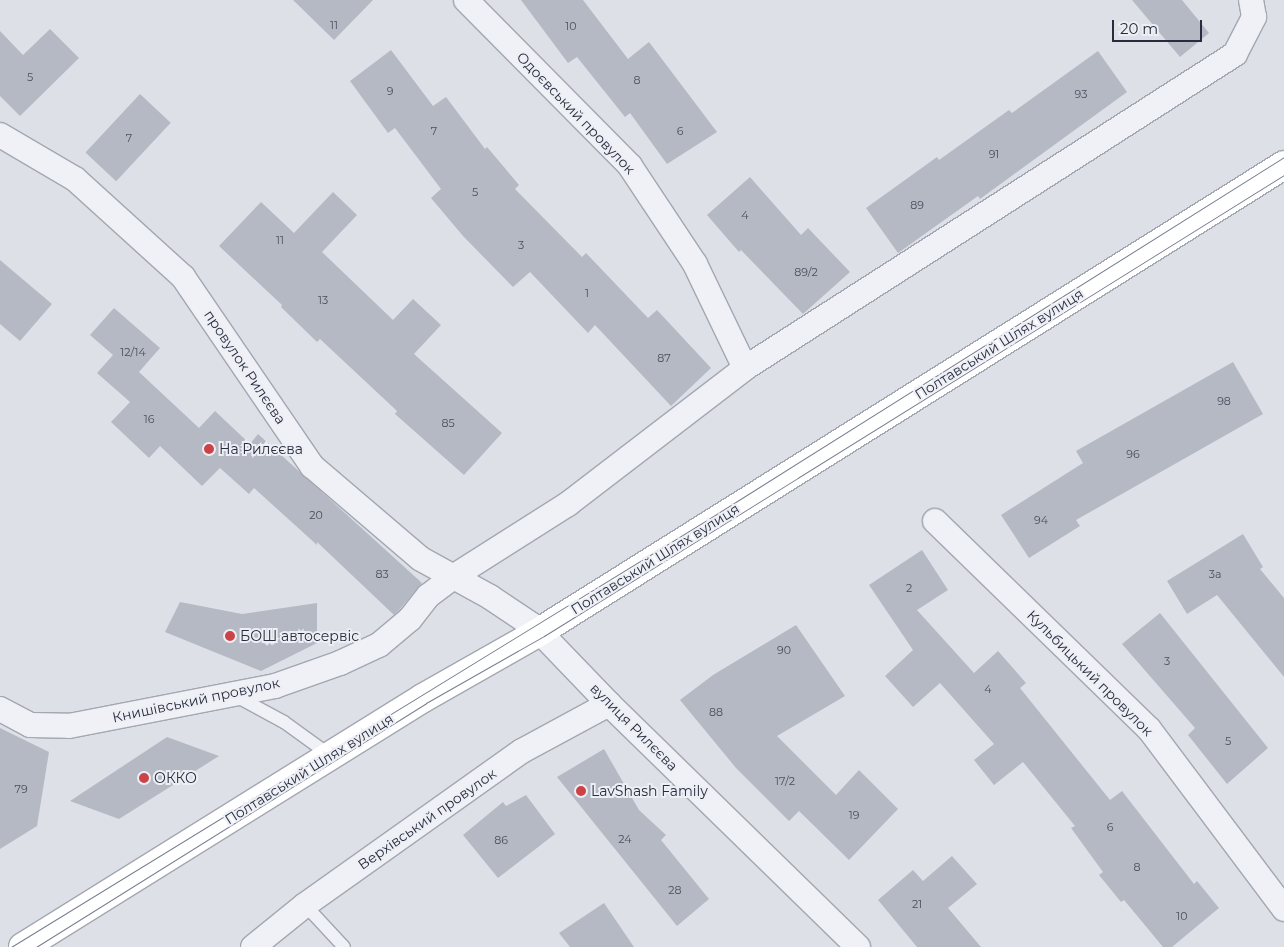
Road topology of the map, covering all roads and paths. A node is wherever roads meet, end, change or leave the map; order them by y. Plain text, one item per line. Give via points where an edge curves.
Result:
1 (466, 0) edge
2 (1251, 0) edge
3 (0, 135) edge
4 (1284, 165) edge
5 (746, 368) junction
6 (934, 521) dead end
7 (453, 577) junction
8 (539, 632) junction
9 (234, 695) junction
10 (609, 704) junction
11 (0, 708) edge
12 (331, 756) junction
13 (305, 905) junction
14 (1284, 909) edge
15 (23, 947) edge
16 (253, 947) edge
17 (344, 947) edge
18 (858, 947) edge

1 - 5 street, Одоєвський провулок via 630,166 696,264
2 - 5 street, Книшівський провулок via 1254,17 1235,54
3 - 7 street, провулок Рилєєва via 74,179 183,277 312,466 421,559
4 - 8 main road, Полтавський Шлях вулиця
5 - 7 street, Книшівський провулок via 568,504
6 - 14 street, Кульбицький провулок via 1149,729
7 - 8 street, провулок Рилєєва via 490,597
7 - 9 street, Книшівський провулок via 428,596 410,619 379,645 275,686
8 - 10 street, вулиця Рилєєва
8 - 12 main road, Полтавський Шлях вулиця via 423,698
9 - 11 street, Книшівський провулок via 69,726 30,725
9 - 12 lane via 284,722
10 - 13 street, Верхівський провулок via 522,751
10 - 18 street, вулиця Рилєєва
12 - 15 main road, Полтавський Шлях вулиця
13 - 16 street, Верхівський провулок
13 - 17 lane

